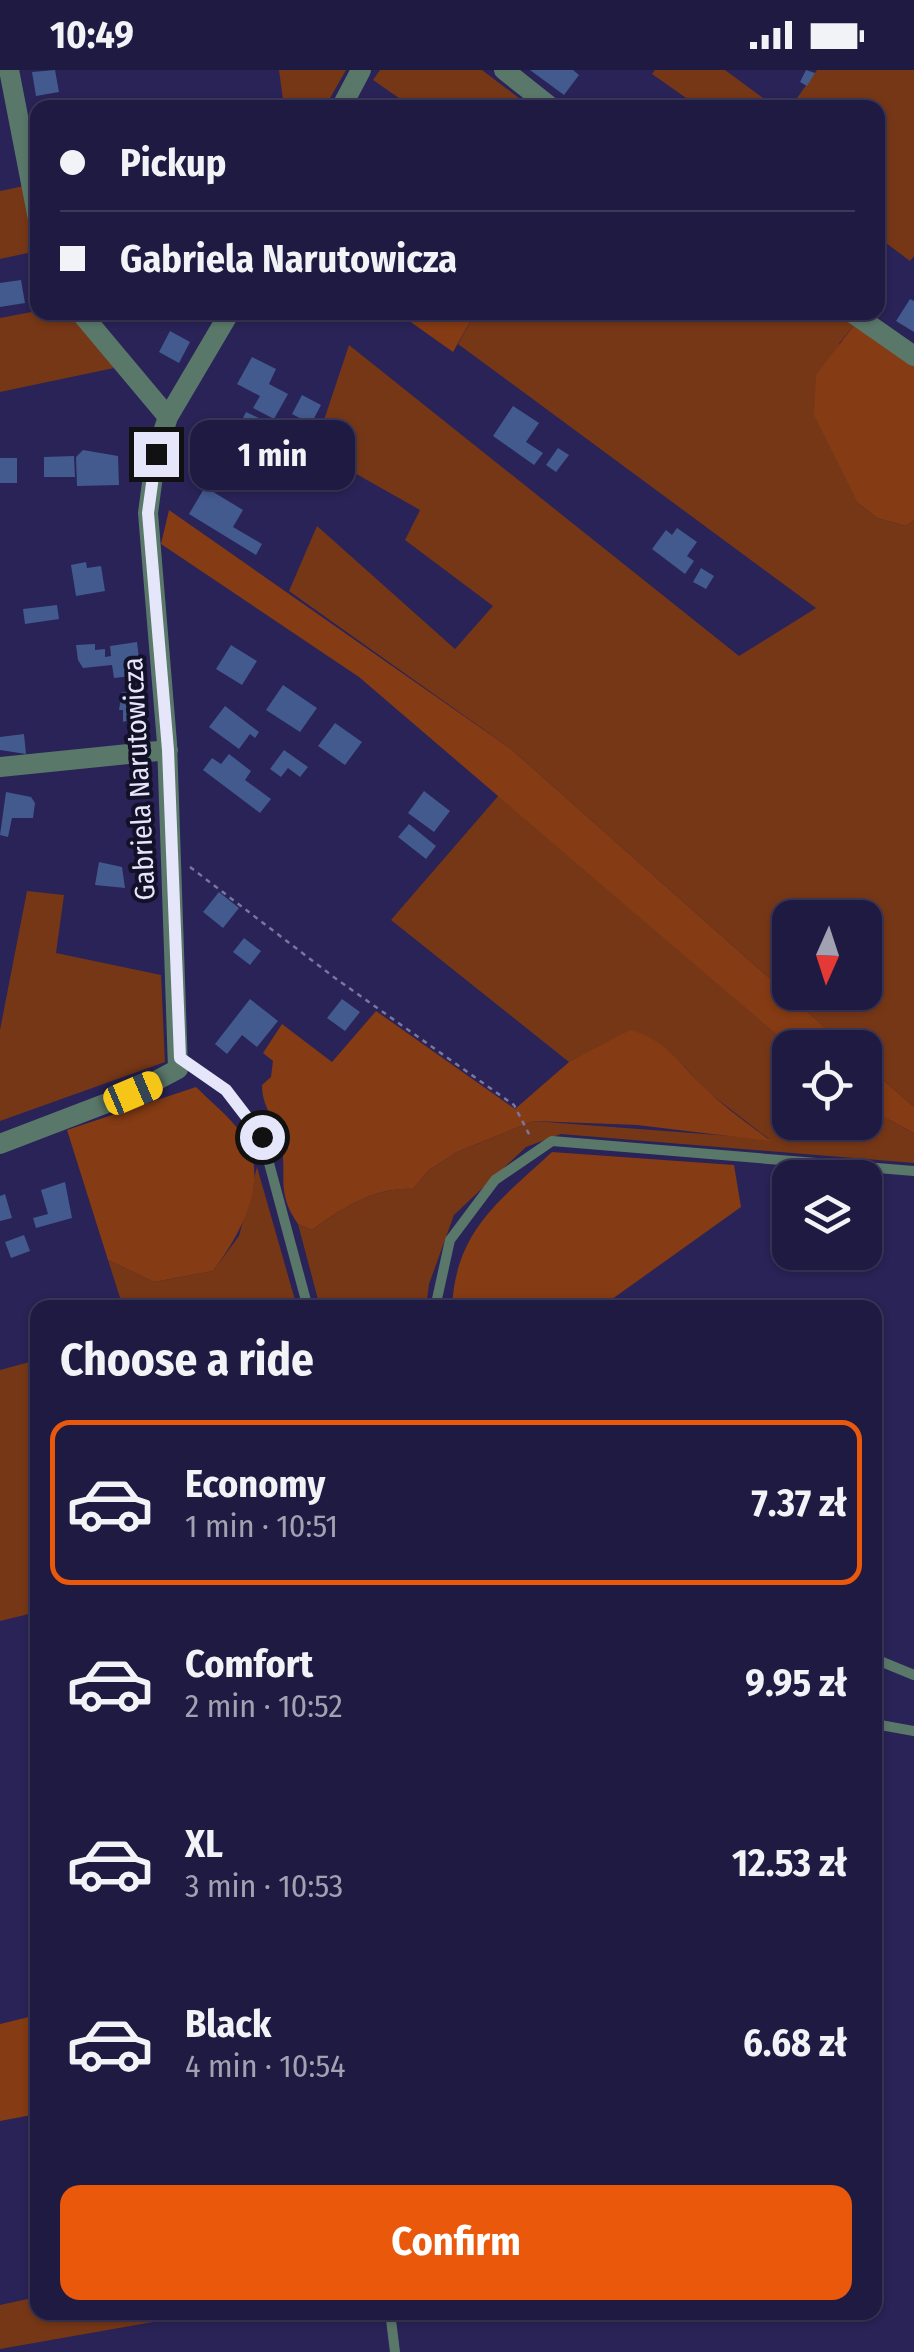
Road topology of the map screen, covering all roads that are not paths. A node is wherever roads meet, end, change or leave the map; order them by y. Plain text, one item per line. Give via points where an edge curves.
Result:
1 (9, 70) edge
2 (361, 70) edge
3 (504, 70) edge
4 (346, 100) edge
5 (542, 100) edge
6 (30, 178) edge
7 (87, 320) edge
8 (225, 320) edge
9 (862, 320) edge
10 (914, 356) edge
11 (168, 418) junction
12 (168, 750) junction
13 (0, 767) edge
14 (180, 1058) junction
15 (0, 1144) edge
16 (914, 1171) edge
17 (306, 1300) edge
18 (436, 1300) edge
19 (882, 1662) edge
20 (914, 1675) edge
21 (882, 1725) edge
22 (914, 1731) edge
23 (391, 2320) edge
24 (394, 2352) edge

1 - 6 street
2 - 4 street
3 - 5 street
7 - 11 street
8 - 11 street, Gabriela Narutowicza
9 - 10 street
11 - 12 street, Gabriela Narutowicza via 148,513
12 - 13 street
12 - 14 street, Gabriela Narutowicza
14 - 15 street via 164,1080
14 - 17 lane via 226,1090 262,1137
16 - 18 lane via 552,1142 495,1180 469,1214 450,1240
19 - 20 lane
21 - 22 lane
23 - 24 lane

